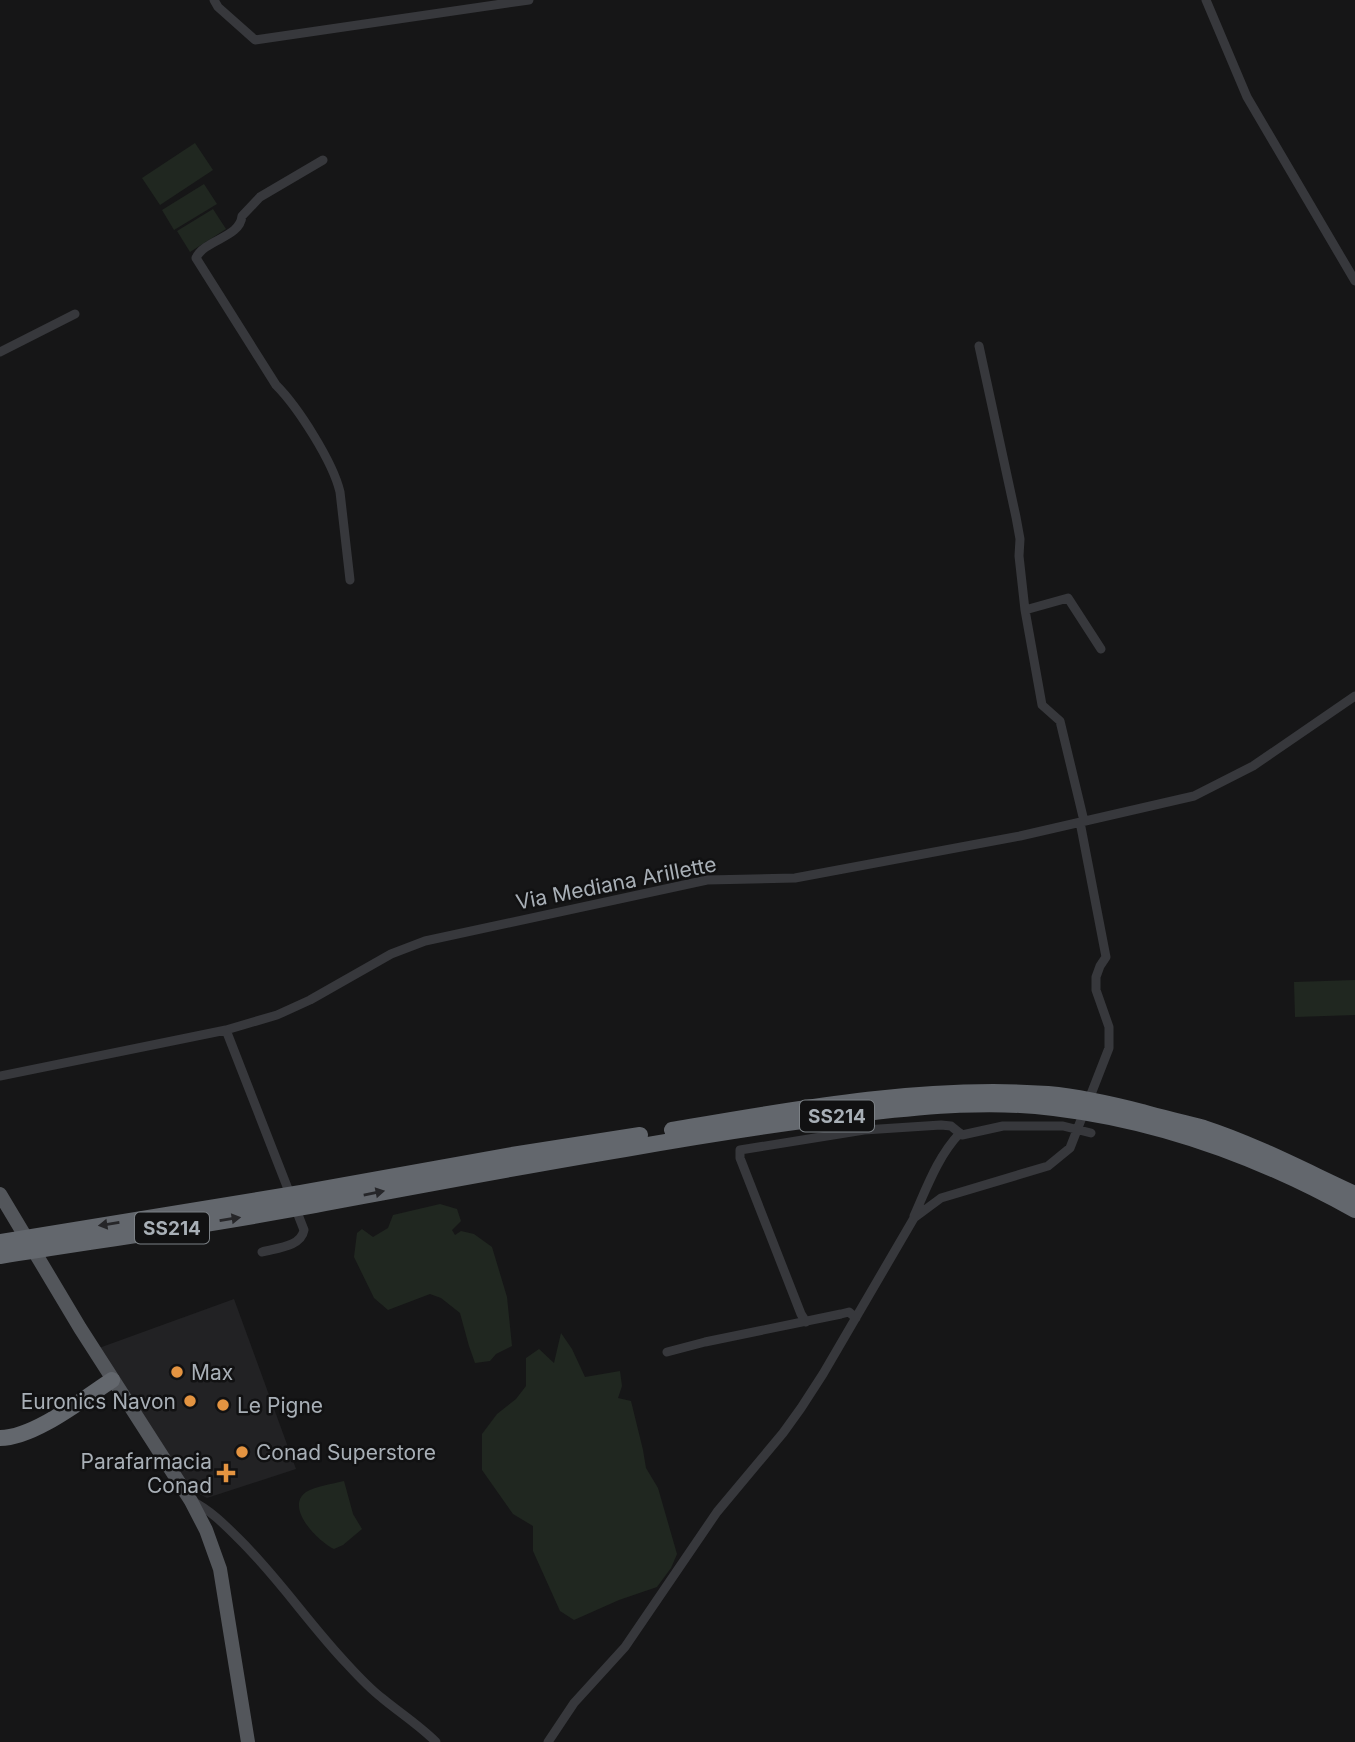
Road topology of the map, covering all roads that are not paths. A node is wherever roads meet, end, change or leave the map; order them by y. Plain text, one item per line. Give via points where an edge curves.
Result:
1 (214, 0) edge
2 (529, 0) edge
3 (1206, 0) edge
4 (323, 160) dead end
5 (1355, 281) edge
6 (75, 314) dead end
7 (979, 346) dead end
8 (0, 352) edge
9 (350, 580) dead end
10 (1025, 610) junction
11 (1101, 649) dead end
12 (1355, 696) edge
13 (1082, 821) junction
14 (226, 1030) junction
15 (0, 1076) edge
16 (960, 1133) junction
17 (1091, 1133) dead end
18 (0, 1194) edge
19 (1355, 1194) edge
20 (304, 1199) junction
21 (1355, 1210) edge
22 (914, 1218) junction
23 (3, 1251) edge
24 (262, 1252) dead end
25 (856, 1318) junction
26 (806, 1322) junction
27 (667, 1352) dead end
28 (112, 1380) junction
29 (0, 1438) edge
30 (191, 1500) junction
31 (248, 1742) edge
32 (436, 1742) edge
33 (548, 1742) edge

1 - 2 street via 255,40
3 - 5 street via 1247,97
4 - 9 street via 260,197 234,230 196,258 337,480
6 - 8 street
7 - 10 street via 1020,539
10 - 11 street via 1068,598
10 - 13 street via 1042,705 1060,720
12 - 13 street, Via Mediana Arillette via 1253,766 1194,796
13 - 14 street, Via Mediana Arillette via 796,878 707,880 425,941 391,954 295,1008
13 - 22 street via 1106,957 1096,977 1096,990 1109,1027 1109,1048 1070,1149 1048,1166 941,1198
14 - 15 street, Via Mediana Arillette
14 - 24 street via 304,1230 297,1242
16 - 17 street via 1003,1126 1063,1126
16 - 22 street via 948,1145
16 - 26 street via 941,1125 887,1128 740,1150
18 - 28 main road
19 - 20 highway, SS214 via 1204,1129 1114,1105 1050,1094 992,1092 926,1094 784,1111 512,1155
20 -> 21 highway, SS214 via 788,1122 930,1106 993,1105 1052,1108 1168,1130 1283,1172
20 - 23 highway, SS214
22 - 25 street
25 - 26 street via 849,1312
25 - 33 street via 783,1433 718,1512 625,1647 574,1703
26 - 27 street
28 - 29 highway via 39,1427
28 - 30 main road
30 - 31 main road via 220,1569
30 - 32 street via 246,1545 346,1664

